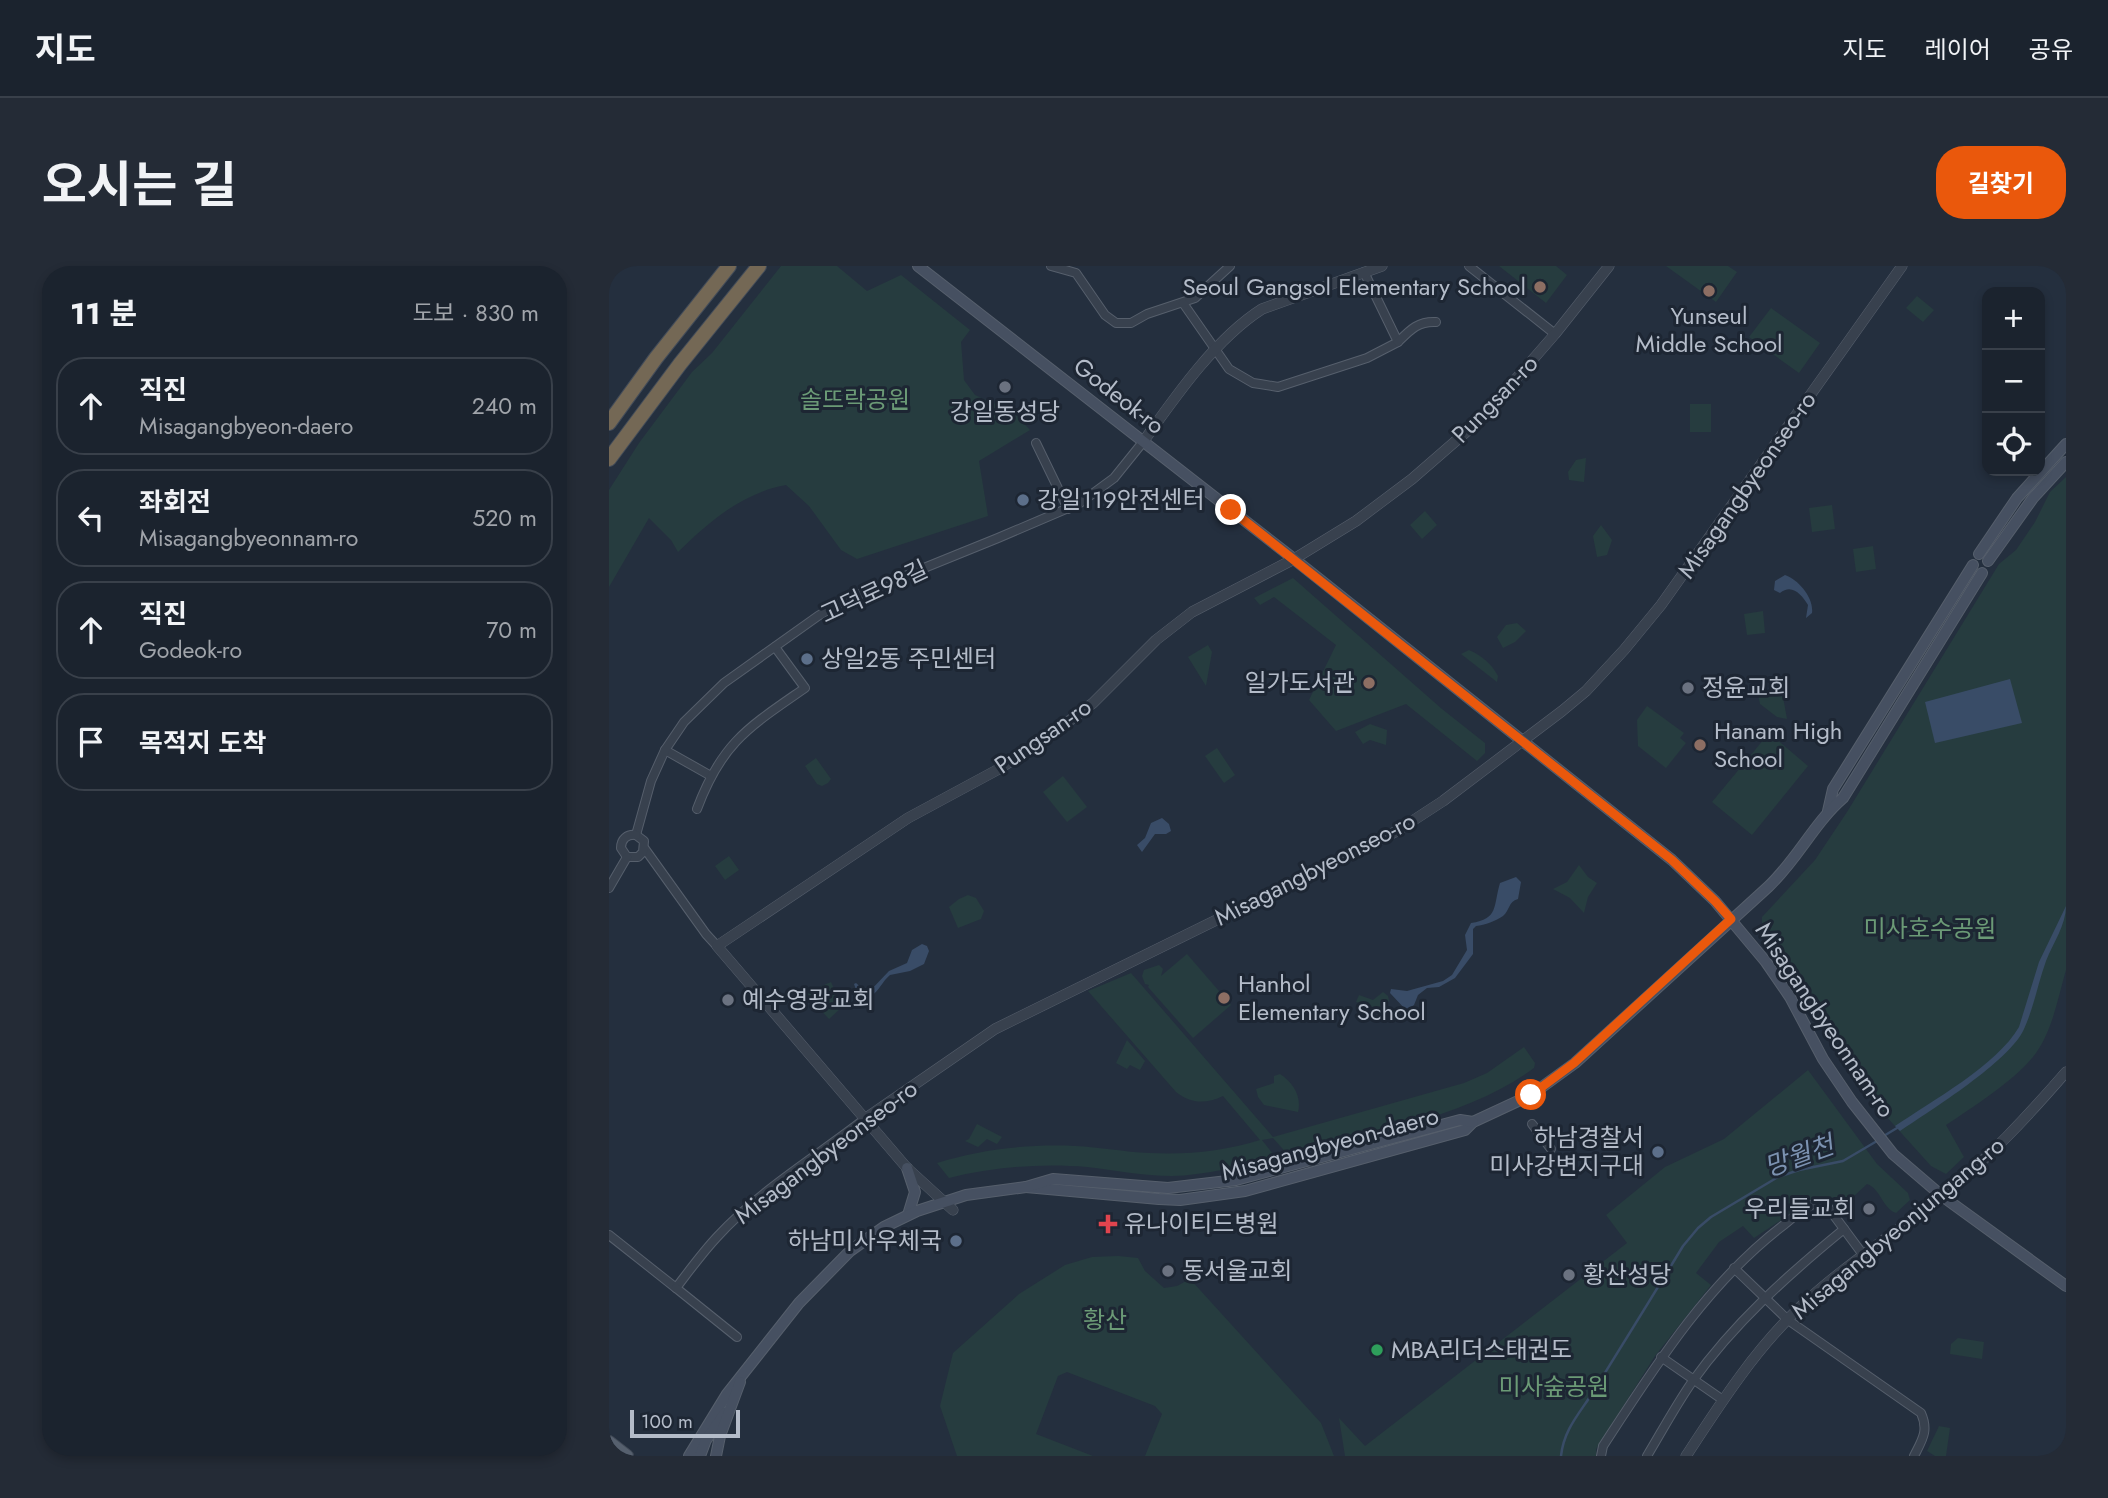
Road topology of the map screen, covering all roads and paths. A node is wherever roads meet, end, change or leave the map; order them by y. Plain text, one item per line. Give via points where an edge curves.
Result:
1 (729, 266) edge
2 (759, 266) edge
3 (918, 266) edge
4 (1051, 266) edge
5 (1230, 266) edge
6 (1382, 266) edge
7 (1469, 266) edge
8 (1609, 266) edge
9 (1902, 266) edge
10 (1364, 272) junction
11 (1183, 303) junction
12 (1436, 322) dead end
13 (1555, 334) junction
14 (1398, 342) junction
15 (1216, 349) junction
16 (609, 423) edge
17 (1143, 442) junction
18 (1036, 443) dead end
19 (2066, 444) edge
20 (609, 459) edge
21 (2066, 462) edge
22 (1068, 509) junction
23 (1294, 559) junction
24 (1977, 569) dead end
25 (775, 647) junction
26 (1522, 741) junction
27 (665, 750) junction
28 (711, 776) junction
29 (697, 809) dead end
30 (636, 835) junction
31 (645, 849) junction
32 (627, 857) junction
33 (609, 888) edge
34 (1731, 919) junction
35 (717, 946) junction
36 (2066, 1072) edge
37 (866, 1118) junction
38 (1532, 1124) dead end
39 (1551, 1149) dead end
40 (907, 1168) junction
41 (1942, 1196) junction
42 (949, 1206) junction
43 (908, 1215) junction
44 (1845, 1229) junction
45 (609, 1235) edge
46 (1864, 1256) junction
47 (1734, 1268) junction
48 (2066, 1286) edge
49 (676, 1288) junction
50 (1765, 1298) junction
51 (1788, 1320) junction
52 (737, 1337) dead end
53 (1661, 1357) junction
54 (743, 1373) junction
55 (1694, 1380) junction
56 (735, 1398) junction
57 (1723, 1400) junction
58 (609, 1441) edge
59 (627, 1456) edge
60 (689, 1456) edge
61 (699, 1456) edge
62 (716, 1456) edge
63 (1601, 1456) edge
64 (1647, 1456) edge
65 (1686, 1456) edge
66 (1914, 1456) edge

1 - 16 highway
2 - 20 highway
3 - 17 main road, Godeok-ro
4 - 11 street via 1076,273 1105,315 1116,323 1131,323
5 - 11 street
6 - 10 street
7 - 13 street
8 - 13 street, Pungsan-ro
9 - 26 street, Misagangbyeonseo-ro via 1629,645 1586,691
10 - 14 street
10 - 15 street via 1262,309
11 - 15 street
12 - 14 street via 1425,321
13 - 23 street, Pungsan-ro via 1473,426 1412,479
14 - 15 street via 1367,359 1278,387 1253,383 1229,369
15 - 17 street
17 - 22 street, 고덕로98길 via 1114,478
17 - 23 main road, Godeok-ro
18 - 22 street
19 - 21 main road via 2017,498 1984,558
22 - 25 street, 고덕로98길 via 845,600
23 - 26 main road, Misagangbyeonnam-ro
23 - 35 street, Pungsan-ro via 1192,612 1049,737 908,818
24 - 34 main road, Misagangbyeon-daero via 1843,798 1778,878
25 - 27 street, 고덕로98길 via 709,696
25 - 28 street via 805,688 741,734
26 - 34 main road, Misagangbyeonnam-ro via 1672,860
26 - 37 street, Misagangbyeonseo-ro via 1397,831 995,1029
27 - 28 street
27 - 30 street, 고덕로98길
28 - 29 street
30 - 31 street
30 - 32 street via 622,841
31 - 32 street via 638,857
31 - 35 street
32 - 33 street
34 - 41 main road, Misagangbyeonnam-ro via 1776,975 1819,1054 1869,1125 1893,1154
34 - 42 main road, Misagangbyeon-daero via 1558,1076 1531,1095 1473,1122 1460,1120 1261,1175 1208,1185 1157,1187 1053,1179 966,1195
35 - 37 street
36 - 41 street, Misagangbyeonjungang-ro via 2010,1135
37 - 40 street
37 - 49 street, Misagangbyeonseo-ro via 750,1205
38 - 39 street
40 - 42 street
40 - 43 main road via 915,1192
41 - 46 street, Misagangbyeonjungang-ro
41 - 48 main road, Misagangbyeonnam-ro
42 - 43 main road, Misagangbyeon-daero
43 - 54 main road, Misagangbyeon-daero via 836,1263
44 - 46 street
44 - 47 street via 1827,1206 1814,1203
44 - 50 street
45 - 49 street
46 - 51 street, Misagangbyeonjungang-ro
47 - 50 street
47 - 53 street
49 - 52 street
50 - 51 street
50 - 55 street
51 - 57 street, Misagangbyeonjungang-ro
51 - 66 street via 1921,1413 1926,1434
53 - 55 street
53 - 63 street
54 - 56 main road
54 - 60 main road, Misagangbyeon-daero
55 - 57 street
55 - 64 street
56 - 61 main road
56 - 62 main road
57 - 65 street, Misagangbyeonjungang-ro
58 - 59 main road

